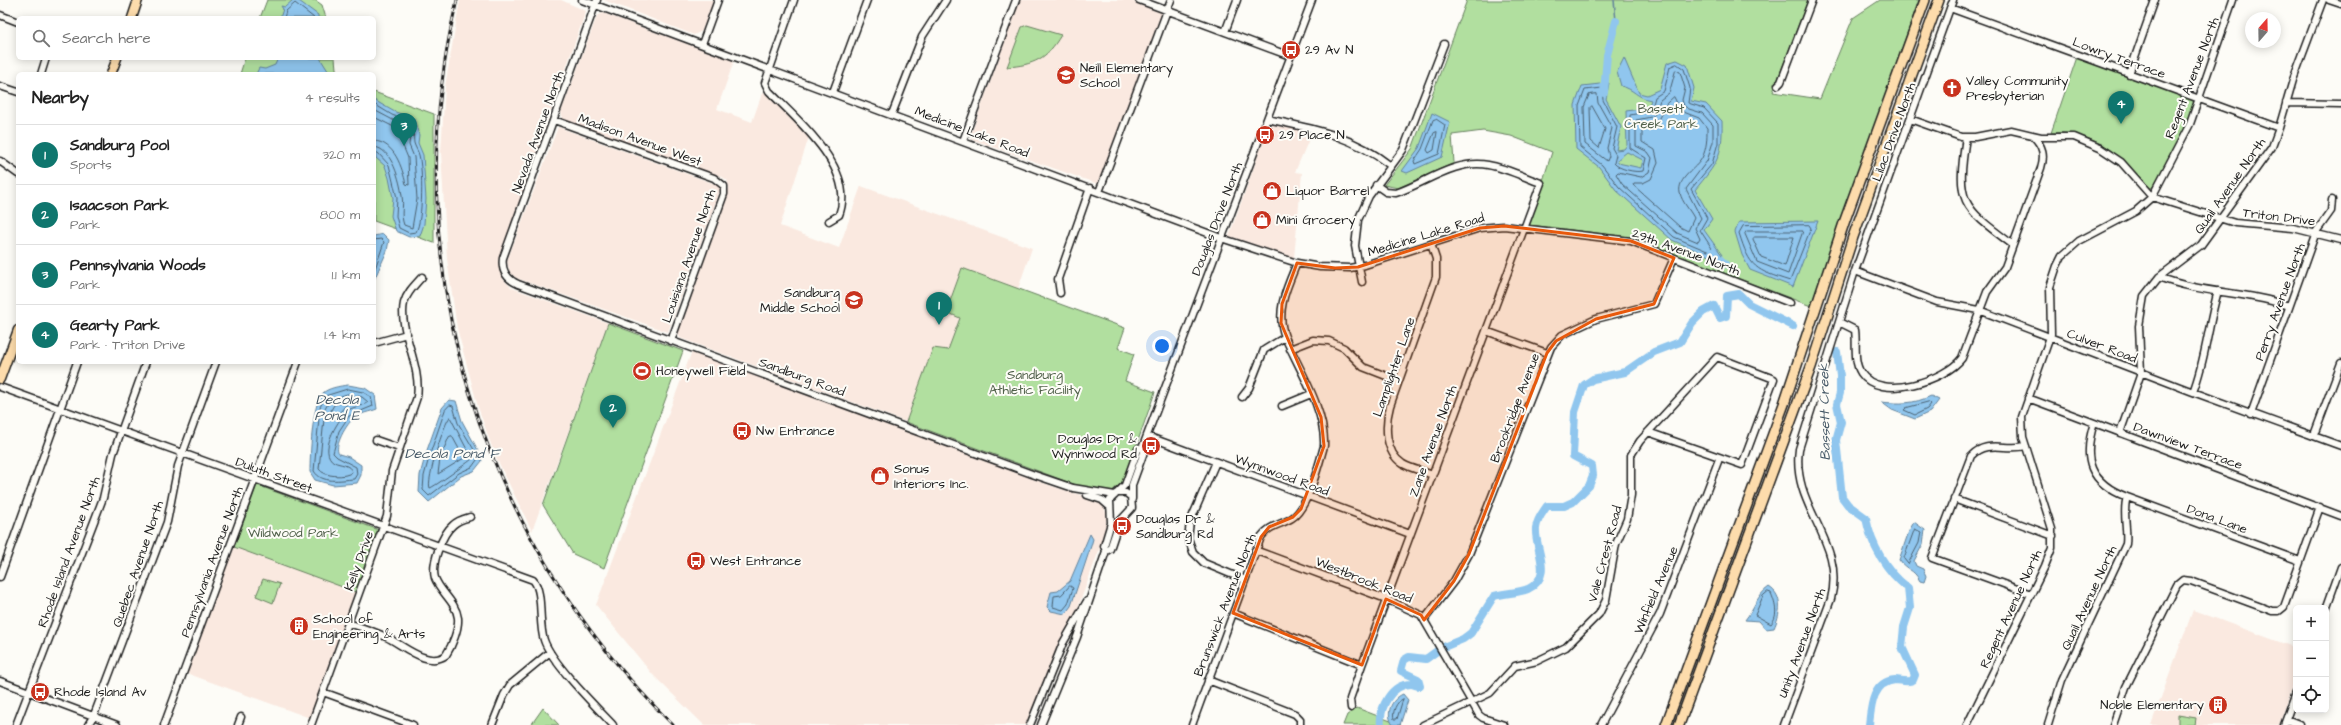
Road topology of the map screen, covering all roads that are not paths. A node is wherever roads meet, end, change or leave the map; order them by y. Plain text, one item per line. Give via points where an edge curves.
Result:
1 (138, 0) edge
2 (582, 0) edge
3 (718, 0) edge
4 (794, 0) edge
5 (867, 0) edge
6 (946, 0) edge
7 (1016, 0) edge
8 (1139, 0) edge
9 (1171, 0) edge
10 (1237, 0) edge
11 (1312, 0) edge
12 (1812, 0) edge
13 (1925, 0) edge
14 (1939, 0) edge
15 (1953, 0) edge
16 (2155, 0) edge
17 (2233, 0) edge
18 (2323, 0) edge
19 (2329, 0) edge
20 (597, 2) edge
21 (2341, 4) edge
22 (1950, 8) junction
23 (1167, 10) junction
24 (0, 15) edge
25 (133, 16) edge
26 (16, 21) edge
27 (1225, 32) junction
28 (702, 44) junction
29 (1444, 44) dead end
30 (1290, 56) junction
31 (45, 60) edge
32 (116, 60) edge
33 (768, 68) junction
34 (41, 72) edge
35 (112, 72) edge
36 (2129, 74) junction
37 (1778, 85) dead end
38 (0, 86) edge
39 (16, 91) edge
40 (833, 92) junction
41 (2198, 99) junction
42 (2286, 103) junction
43 (2341, 104) edge
44 (892, 114) junction
45 (1267, 119) junction
46 (1910, 119) junction
47 (554, 120) junction
48 (2280, 128) junction
49 (2033, 136) junction
50 (1966, 137) junction
51 (963, 141) junction
52 (0, 161) edge
53 (1391, 166) junction
54 (16, 172) edge
55 (719, 180) joint
56 (1376, 185) junction
57 (1090, 188) junction
58 (1099, 192) junction
59 (2152, 197) junction
60 (2332, 200) dead end
61 (2221, 220) junction
62 (829, 221) dead end
63 (1524, 228) junction
64 (2316, 232) junction
65 (1221, 238) junction
66 (2341, 240) edge
67 (1431, 244) junction
68 (2013, 245) junction
69 (1674, 258) junction
70 (1297, 262) junction
71 (1358, 267) junction
72 (1855, 271) junction
73 (504, 272) joint
74 (2159, 277) junction
75 (422, 278) dead end
76 (1362, 282) dead end
77 (2218, 291) junction
78 (1060, 293) dead end
79 (1790, 303) dead end
80 (2289, 306) junction
81 (1980, 310) junction
82 (1839, 322) junction
83 (1486, 331) junction
84 (407, 334) junction
85 (16, 335) edge
86 (1285, 337) junction
87 (2050, 337) junction
88 (671, 341) junction
89 (376, 342) edge
90 (1290, 349) junction
91 (1547, 354) junction
92 (2341, 362) edge
93 (76, 364) edge
94 (145, 364) edge
95 (215, 364) edge
96 (297, 364) edge
97 (2141, 373) junction
98 (0, 379) edge
99 (1399, 381) junction
100 (0, 387) edge
101 (2193, 392) junction
102 (1311, 394) junction
103 (1242, 397) dead end
104 (2028, 398) junction
105 (1282, 406) dead end
106 (60, 409) junction
107 (2251, 414) junction
108 (2094, 423) junction
109 (121, 431) junction
110 (1648, 432) junction
111 (2120, 433) junction
112 (2314, 435) junction
113 (1147, 436) junction
114 (376, 440) dead end
115 (1143, 446) junction
116 (2026, 446) junction
117 (2341, 446) edge
118 (399, 448) junction
119 (183, 453) junction
120 (1719, 458) junction
121 (1216, 462) junction
122 (1432, 475) junction
123 (255, 479) junction
124 (1073, 488) junction
125 (1116, 494) junction
126 (1307, 496) junction
127 (2126, 497) junction
128 (1132, 499) junction
129 (1954, 499) junction
130 (2320, 507) junction
131 (1111, 509) junction
132 (1126, 515) junction
133 (2341, 516) edge
134 (470, 517) dead end
135 (384, 526) junction
136 (1410, 534) junction
137 (2052, 536) junction
138 (441, 547) junction
139 (1255, 550) junction
140 (1106, 551) junction
141 (2300, 561) junction
142 (2341, 567) edge
143 (0, 577) edge
144 (1245, 580) junction
145 (2032, 594) junction
146 (1089, 598) junction
147 (1386, 600) junction
148 (2327, 605) edge
149 (1233, 613) junction
150 (1424, 620) junction
151 (348, 623) junction
152 (550, 652) junction
153 (1362, 665) junction
154 (1208, 680) junction
155 (0, 681) edge
156 (29, 692) junction
157 (323, 692) junction
158 (1690, 698) junction
159 (2293, 700) edge
160 (1471, 703) junction
161 (1351, 708) dead end
162 (1671, 712) junction
163 (94, 716) junction
164 (241, 717) dead end
165 (1300, 722) edge
166 (2285, 723) edge
167 (16, 725) edge
168 (88, 725) edge
169 (118, 725) edge
170 (164, 725) edge
171 (238, 725) edge
172 (311, 725) edge
173 (413, 725) edge
174 (492, 725) edge
175 (613, 725) edge
176 (1030, 725) edge
177 (1041, 725) edge
178 (1192, 725) edge
179 (1423, 725) edge
180 (1504, 725) edge
181 (1601, 725) edge
182 (1662, 725) edge
183 (1666, 725) edge
184 (1679, 725) edge
185 (1683, 725) edge
186 (1784, 725) edge
187 (1967, 725) edge
188 (2048, 725) edge
189 (2114, 725) edge
190 (2299, 725) edge

1 - 25 main road
2 - 20 street, Medicine Lake Road
3 - 28 street
4 - 33 street
5 - 40 street
6 - 44 street via 922,37
7 - 51 street
8 - 23 street
9 - 23 street
10 - 27 street
11 - 30 street, Douglas Drive North
12 - 37 street
13 - 162 highway via 1845,220 1782,410
14 - 158 highway via 1856,230 1811,368
15 - 22 street, Lilac Drive North
16 - 36 street
17 - 41 street, Regent Avenue North
18 - 42 street, Quail Avenue North
19 - 21 street
20 - 28 street, Medicine Lake Road
20 - 47 street, Nevada Avenue North
22 - 36 street, Lowry Terrace
22 - 46 street, Lilac Drive North
23 - 27 street
23 - 58 street
24 - 26 street
27 - 30 street
28 - 33 street, Medicine Lake Road
29 - 53 street via 1409,137
30 - 45 street, Douglas Drive North
31 - 34 street
32 - 35 main road
33 - 40 street, Medicine Lake Road
33 - 62 street via 766,87 816,140 837,173 843,200 839,215
36 - 41 street, Lowry Terrace
38 - 39 street
40 - 44 street, Medicine Lake Road
41 - 48 street, Lowry Terrace
41 - 59 street, Regent Avenue North via 2185,136
42 - 43 street
42 - 48 street, Quail Avenue North
44 - 51 street, Medicine Lake Road
45 - 53 street via 1344,137 1361,145
45 - 65 street, Douglas Drive North
46 - 50 street
46 - 72 street, Lilac Drive North
47 - 55 street, Madison Avenue West
47 - 73 street, Nevada Avenue North via 503,258
48 - 61 street, Quail Avenue North via 2272,147 2245,182
49 - 50 street via 2011,130
49 - 59 street via 2064,135 2090,142 2121,162
49 - 68 street via 2042,147 2043,161
50 - 68 street via 1960,171 1965,198 1981,221
51 - 57 street, Medicine Lake Road
52 - 54 street
53 - 56 street
55 - 88 street, Louisiana Avenue North via 724,186 724,194
56 - 63 street, Zane Avenue North via 1386,192 1396,193 1451,169 1480,163 1490,165 1541,183
56 - 71 street via 1358,220 1355,246
57 - 58 street, Medicine Lake Road
57 - 78 street via 1058,279
58 - 65 street, Medicine Lake Road
59 - 61 street, Triton Drive
59 - 87 street, Regent Avenue North via 2136,211 2079,240 2062,256 2052,276 2050,287
60 - 64 street, Perry Avenue North via 2331,212
61 - 64 street, Triton Drive via 2235,224
61 - 74 street, Quail Avenue North via 2198,249
63 - 67 street, Medicine Lake Road via 1486,227
63 - 69 street, 29th Avenue North via 1630,241
63 - 83 street, Zane Avenue North
64 - 66 street, Triton Drive
64 - 80 street, Perry Avenue North
65 - 70 street, Medicine Lake Road
65 - 113 street, Douglas Drive North
67 - 71 street, Medicine Lake Road
67 - 99 street, Lamplighter Lane via 1436,259 1436,277
68 - 81 street via 2005,267 1987,292
69 - 79 street, 29th Avenue North
69 - 91 street, Brookridge Avenue via 1654,304 1606,315 1569,331 1556,341
70 - 71 street, Medicine Lake Road via 1328,268
70 - 86 street, Brunswick Avenue North via 1281,309
71 - 76 street, Medicine Lake Road
72 - 81 street, Culver Road via 1937,302
72 - 82 street, Unity Avenue North
73 - 88 street, Sandburg Road via 518,284
74 - 77 street via 2177,284
74 - 97 street, Quail Avenue North via 2147,290 2140,309
75 - 84 street, Kelly Drive via 407,295 404,303
77 - 80 street via 2261,298
77 - 101 street via 2205,357
80 - 107 street, Perry Avenue North
81 - 82 street via 1962,358 1956,366 1907,387 1893,388 1866,379 1858,369 1855,330
81 - 87 street, Culver Road
82 - 186 street, Unity Avenue North via 1799,449 1797,463 1800,488 1830,551 1835,580 1831,599
83 - 91 street
83 - 122 street, Zane Avenue North
84 - 89 street
84 - 118 street, Kelly Drive via 416,366 418,388 414,408
85 - 98 main road
86 - 90 street, Brunswick Avenue North
86 - 103 street via 1264,350 1249,388
87 - 97 street, Culver Road
87 - 104 street, Regent Avenue North
88 - 124 street, Sandburg Road
90 - 99 street via 1313,340 1329,341 1344,348 1363,367
90 - 102 street, Brunswick Avenue North
91 - 150 street, Brookridge Avenue via 1469,554 1454,581
92 - 112 street
93 - 106 street
94 - 109 street, Rhode Island Avenue North
95 - 119 street, Quebec Avenue North
96 - 123 street, Pennsylvania Avenue North
97 - 101 street, Culver Road
97 - 111 street, Quail Avenue North
99 - 122 street, Lamplighter Lane via 1387,416 1390,446 1401,463
100 - 106 street, Duluth Street
101 - 107 street, Culver Road
102 - 105 street
102 - 126 street, Brunswick Avenue North via 1321,417 1325,436
104 - 108 street, Dawnview Terrace
104 - 116 street, Regent Avenue North via 2021,423
106 - 109 street, Duluth Street
106 - 143 street
107 - 112 street, Culver Road
108 - 111 street, Dawnview Terrace
108 - 127 street via 2088,450 2092,469 2107,488
109 - 119 street, Duluth Street
109 - 156 street, Rhode Island Avenue North via 103,498
110 - 120 street
110 - 120 street, Vale Crest Road via 1717,356 1774,379 1742,465
110 - 160 street, Vale Crest Road via 1631,455 1630,507 1612,562 1606,600 1599,614 1566,647 1537,661 1515,666 1498,687
111 - 130 street, Dawnview Terrace
112 - 117 street, Culver Road
113 - 115 street, Douglas Drive North
113 - 121 street, Wynnwood Road
114 - 118 street
115 - 125 street, Douglas Drive North via 1138,449 1125,485
115 - 128 street, Douglas Drive North via 1144,452 1132,485
116 - 129 street via 1988,446 1976,451 1967,463
116 - 137 street, Regent Avenue North
118 - 135 street, Kelly Drive via 392,471 390,504
119 - 123 street, Duluth Street
119 - 163 street, Quebec Avenue North via 175,476 167,522
120 - 181 street, Winfield Avenue via 1660,614
121 - 126 street, Wynnwood Road
121 - 144 street via 1190,522 1190,544 1193,552 1204,564
122 - 136 street, Zane Avenue North
123 - 135 street, Duluth Street
123 - 170 street, Pennsylvania Avenue North
124 - 125 street, Sandburg Road
124 - 131 street, Sandburg Road via 1102,500
125 - 128 street via 1126,493
125 - 131 street, Douglas Drive North via 1110,500
126 - 136 street, Wynnwood Road
126 - 139 street, Brunswick Avenue North via 1297,514 1264,532
127 - 141 street, Dona Lane
127 - 188 street, Quail Avenue North via 2126,544 2062,680
128 - 132 street, Douglas Drive North via 1132,508
129 - 137 street
129 - 145 street via 1932,558
130 - 133 street, Dawnview Terrace
130 - 141 street
131 - 132 street via 1116,515
131 - 140 street, Douglas Drive North via 1112,523 1104,546
132 - 140 street, Douglas Drive North via 1117,526 1110,549
134 - 138 street via 453,524
135 - 138 street, Duluth Street
135 - 151 street, Kelly Drive
136 - 147 street, Zane Avenue North
137 - 145 street, Regent Avenue North via 2049,557
138 - 151 street via 435,562 434,574 458,618 457,628 446,655 432,659
138 - 152 street, Duluth Street via 533,580 538,587 542,631
139 - 144 street, Brunswick Avenue North
139 - 147 street, Westbrook Road
140 - 146 street, Douglas Drive North
141 - 189 street via 2284,607 2279,611 2272,611 2190,581 2183,580 2177,585 2126,686
142 - 148 street
144 - 149 street, Brunswick Avenue North
145 - 187 street, Regent Avenue North
146 - 176 street, Douglas Drive North via 1063,642
146 - 177 street, Douglas Drive North via 1075,643
147 - 150 street, Westbrook Road via 1421,615
147 - 153 street, Zane Avenue North
149 - 153 street
149 - 154 street, Brunswick Avenue North
150 - 160 street, Westbrook Road
151 - 157 street, Kelly Drive
152 - 174 street via 510,685
152 - 175 street
153 - 161 street, Zane Avenue North via 1350,699
154 - 165 street via 1295,714
154 - 178 street, Brunswick Avenue North
155 - 156 street
156 - 163 street
156 - 167 street, Rhode Island Avenue North
157 - 172 street, Kelly Drive
157 - 173 street
158 - 184 highway
158 - 185 highway
159 - 166 street
160 - 179 street, Vale Crest Road
160 - 180 street, Westbrook Road via 1484,718
162 - 182 highway
162 - 183 highway
163 - 168 street, Quebec Avenue North
163 - 169 street
164 - 171 street
166 - 190 street

